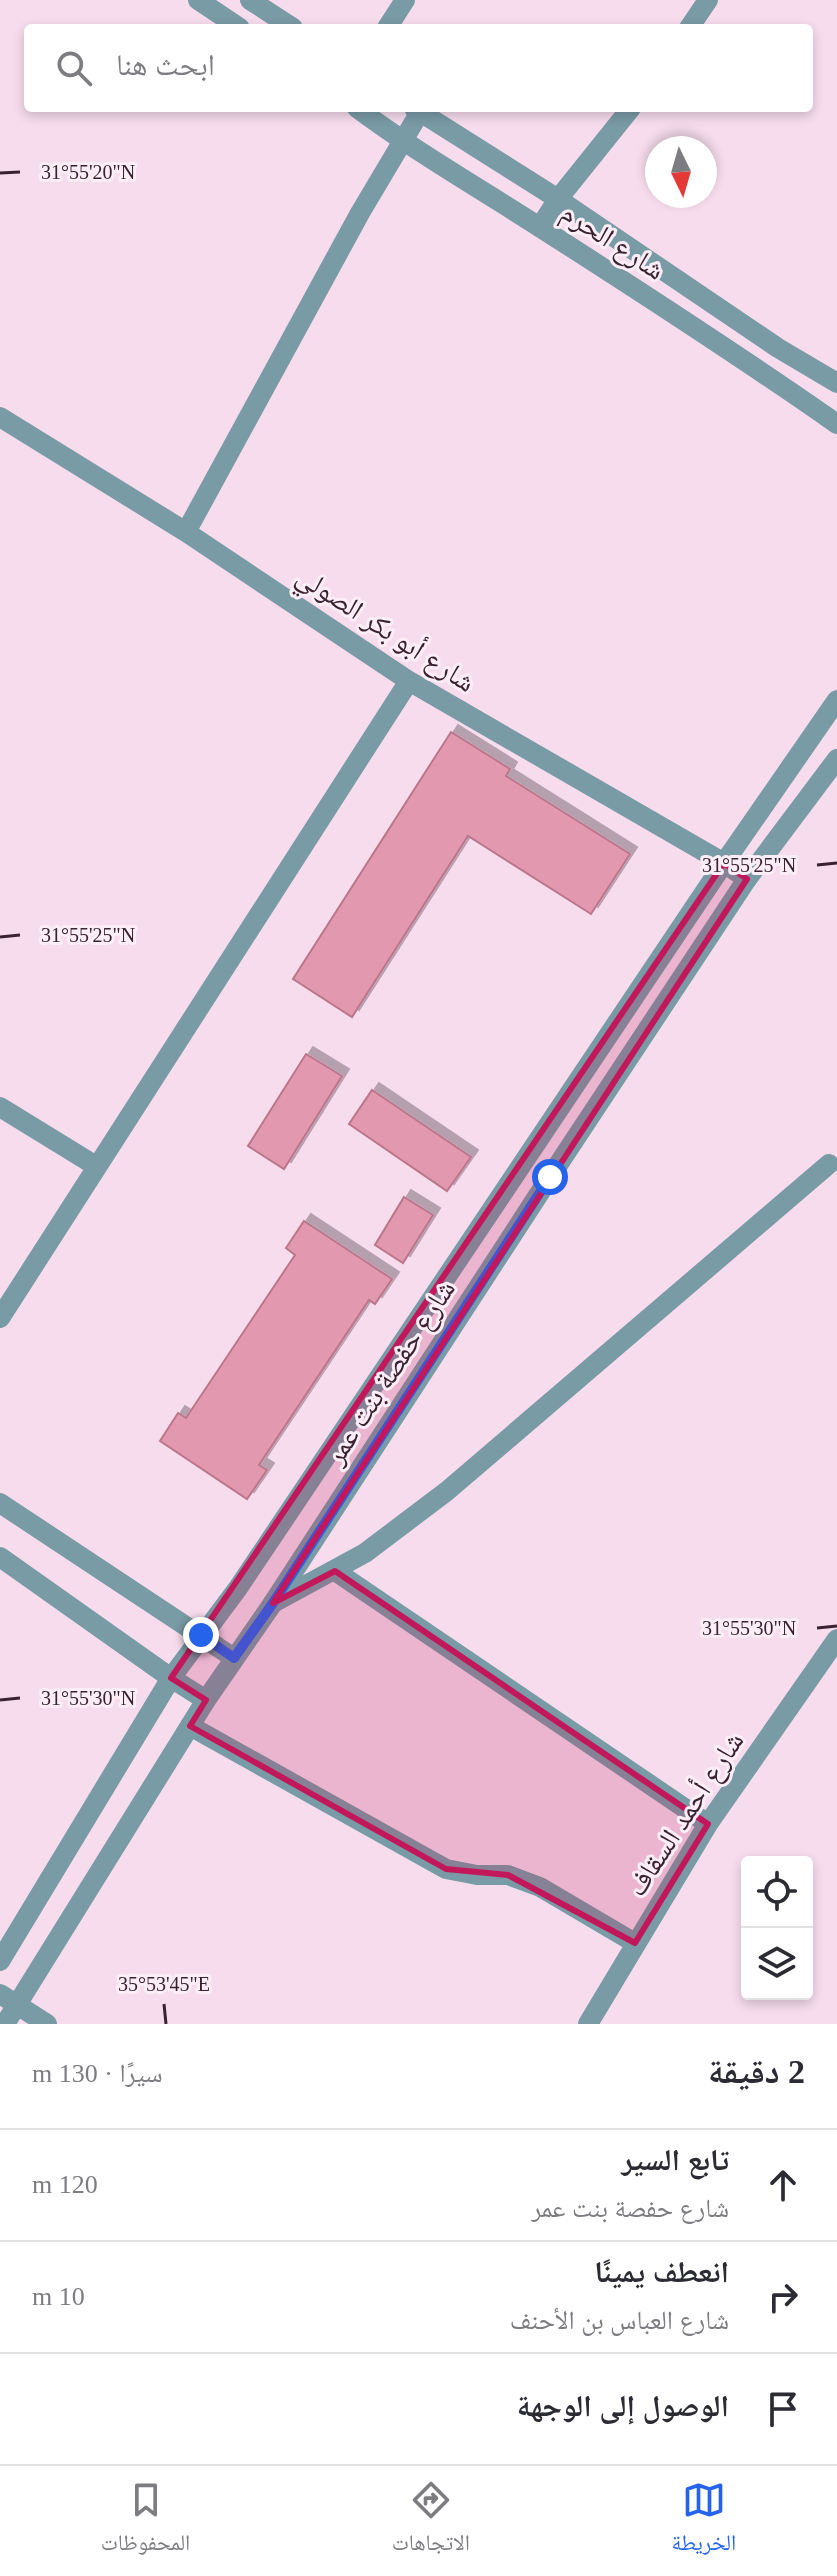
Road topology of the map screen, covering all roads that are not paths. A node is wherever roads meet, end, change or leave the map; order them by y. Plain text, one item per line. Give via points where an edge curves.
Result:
1 (198, 0) edge
2 (250, 0) edge
3 (405, 0) edge
4 (708, 0) edge
5 (234, 24) edge
6 (287, 24) edge
7 (390, 24) edge
8 (692, 24) edge
9 (362, 112) edge
10 (416, 112) edge
11 (420, 112) edge
12 (628, 112) edge
13 (402, 141) junction
14 (558, 199) junction
15 (540, 227) junction
16 (778, 348) junction
17 (763, 372) junction
18 (837, 383) edge
19 (0, 417) edge
20 (837, 424) edge
21 (186, 532) junction
22 (409, 681) junction
23 (837, 700) edge
24 (837, 759) edge
25 (724, 863) junction
26 (747, 879) junction
27 (0, 1107) edge
28 (829, 1164) dead end
29 (96, 1166) junction
30 (0, 1318) edge
31 (0, 1503) edge
32 (0, 1557) edge
33 (335, 1571) junction
34 (273, 1603) junction
35 (201, 1635) junction
36 (837, 1639) edge
37 (234, 1658) junction
38 (171, 1678) junction
39 (206, 1700) junction
40 (190, 1726) junction
41 (708, 1824) junction
42 (635, 1943) junction
43 (0, 1961) edge
44 (0, 1994) edge
45 (17, 2006) junction
46 (5, 2024) edge
47 (47, 2024) edge
48 (588, 2024) edge

1 - 5 street
2 - 6 street
3 - 7 street
4 - 8 street
9 - 13 street, شارع الحرم
10 - 13 street
11 - 14 street, شارع الحرم
12 - 14 street
13 - 15 street, شارع الحرم
13 - 21 street
14 - 15 street
14 - 16 street, شارع الحرم
15 - 17 street, شارع الحرم
16 - 17 street
16 - 18 street, شارع الحرم
17 - 20 street, شارع الحرم
19 - 21 street, شارع أبو بكر الصولي
21 - 22 street, شارع أبو بكر الصولي
22 - 25 street, شارع أبو بكر الصولي
22 - 29 street
23 - 25 street, شارع حفصة بنت عمر
24 - 26 street, شارع حفصة بنت عمر
25 - 26 street, شارع أبو بكر الصولي
25 - 35 street, شارع حفصة بنت عمر via 238,1588
26 - 34 street, شارع حفصة بنت عمر
27 - 29 street
28 - 33 street via 447,1491
29 - 30 street
31 - 35 street
32 - 38 street
33 - 34 street
33 - 41 street
34 - 37 street, شارع حفصة بنت عمر
35 - 37 street
35 - 38 street, شارع حفصة بنت عمر
36 - 41 street, شارع أحمد السقاف
37 - 39 street, شارع حفصة بنت عمر
38 - 39 street
38 - 43 street, شارع حفصة بنت عمر
39 - 40 street, شارع حفصة بنت عمر
40 - 42 street via 446,1869 508,1875 540,1887
40 - 45 street, شارع حفصة بنت عمر
41 - 42 street, شارع أحمد السقاف
42 - 48 street, شارع أحمد السقاف
44 - 45 street
45 - 46 street, شارع حفصة بنت عمر
45 - 47 street

